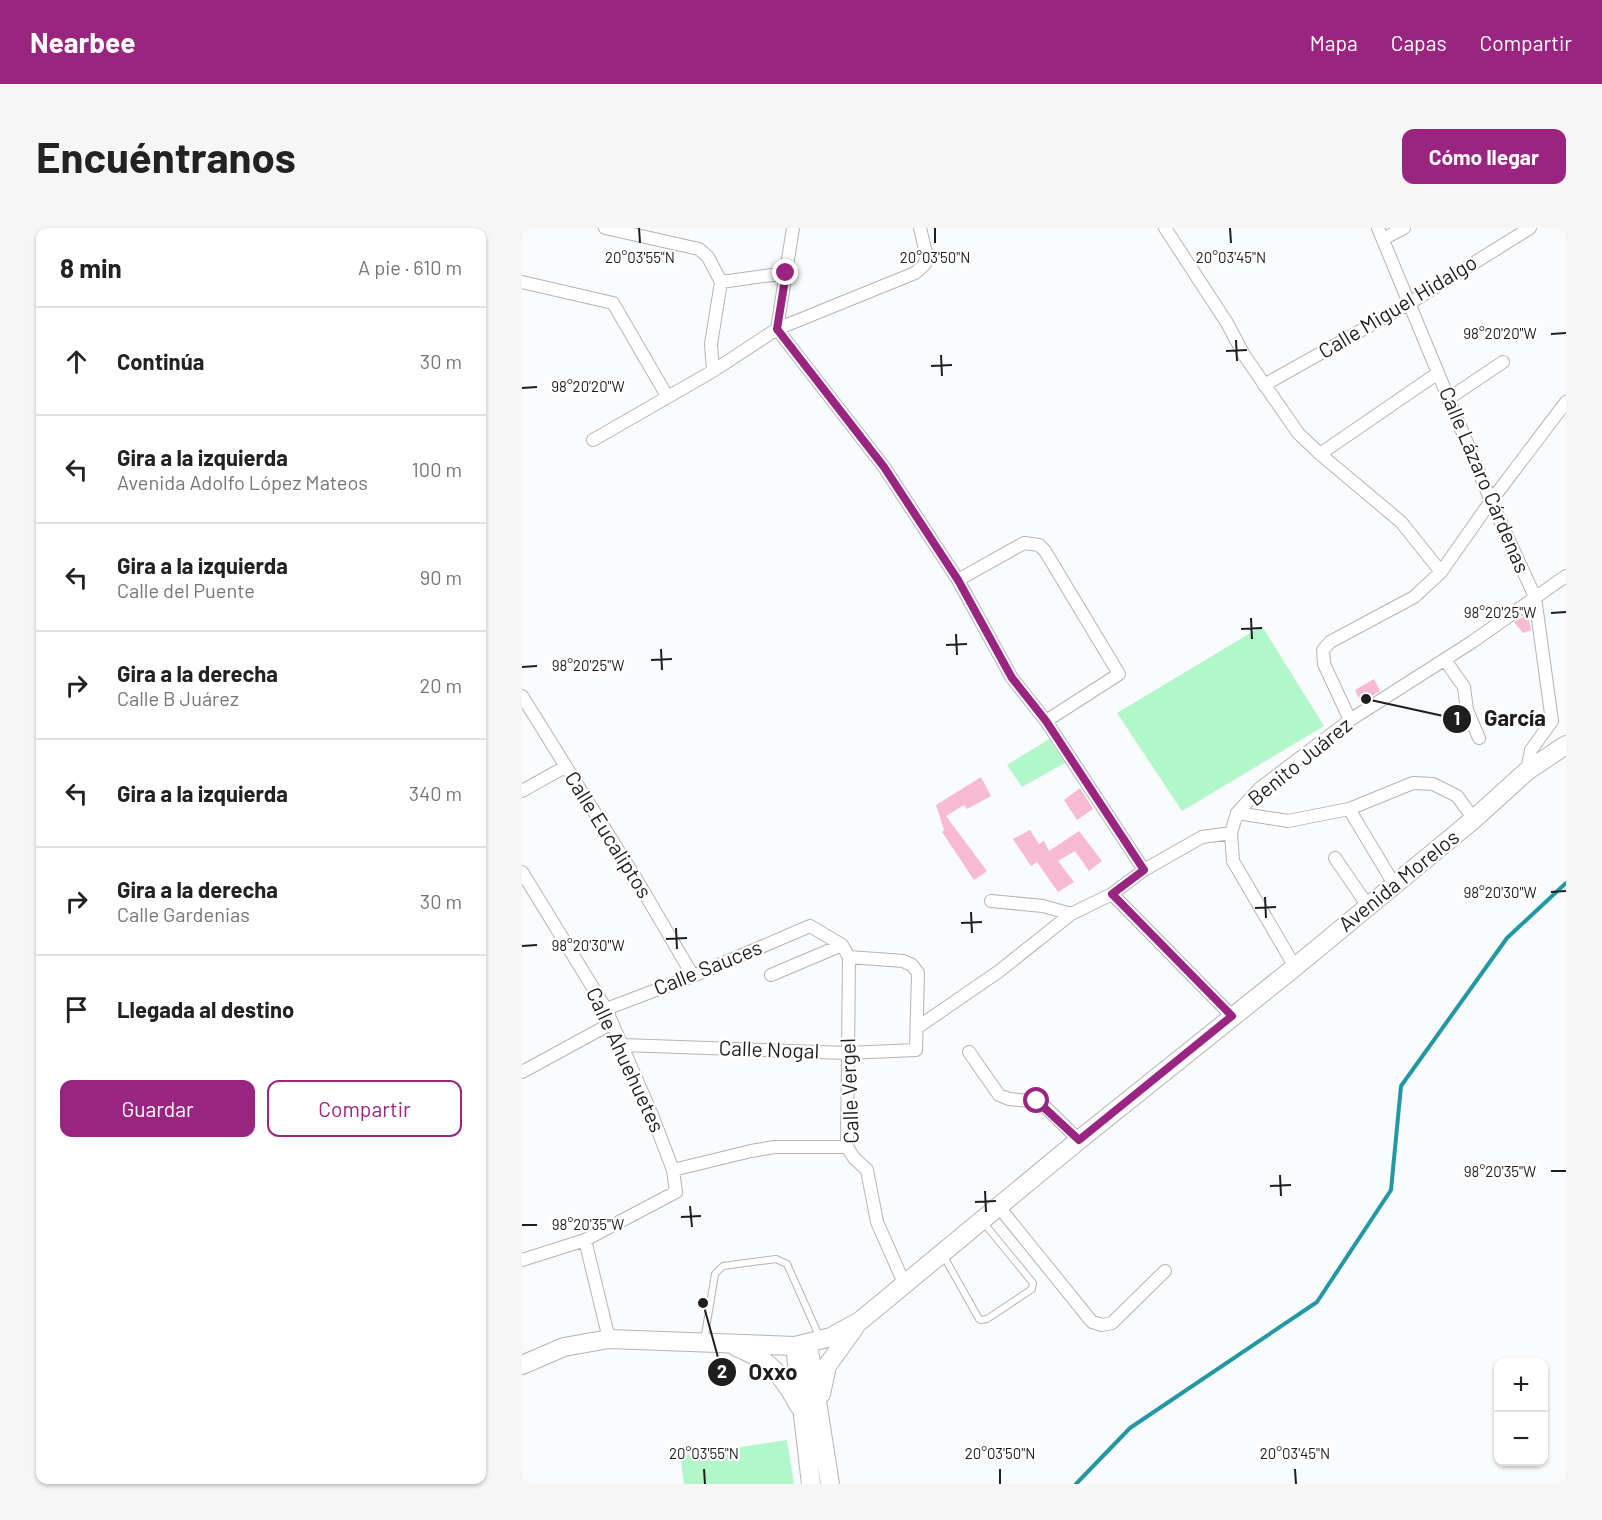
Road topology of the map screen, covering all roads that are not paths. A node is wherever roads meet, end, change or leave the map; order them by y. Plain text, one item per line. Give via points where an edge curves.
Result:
1 (604, 228) edge
2 (793, 228) edge
3 (920, 228) edge
4 (1165, 228) edge
5 (1404, 228) edge
6 (1530, 228) edge
7 (1380, 234) edge
8 (786, 273) junction
9 (522, 282) edge
10 (721, 282) junction
11 (1410, 303) junction
12 (777, 329) junction
13 (1503, 362) dead end
14 (713, 371) junction
15 (1438, 373) junction
16 (1264, 385) junction
17 (667, 396) junction
18 (1448, 399) junction
19 (1566, 402) edge
20 (593, 440) dead end
21 (1320, 454) junction
22 (1491, 501) junction
23 (1441, 572) junction
24 (1566, 576) edge
25 (958, 580) junction
26 (1535, 597) junction
27 (1445, 660) junction
28 (522, 696) edge
29 (1350, 720) junction
30 (1046, 721) junction
31 (1479, 738) dead end
32 (1566, 746) edge
33 (565, 768) junction
34 (1527, 771) junction
35 (522, 791) edge
36 (1349, 809) junction
37 (1237, 813) junction
38 (1474, 819) junction
39 (1232, 834) junction
40 (1335, 858) dead end
41 (1144, 870) junction
42 (522, 872) edge
43 (1394, 884) junction
44 (1112, 894) junction
45 (991, 901) dead end
46 (1368, 906) junction
47 (1071, 914) junction
48 (842, 945) junction
49 (849, 957) junction
50 (1295, 967) junction
51 (771, 975) dead end
52 (693, 976) junction
53 (606, 1009) junction
54 (1232, 1016) junction
55 (612, 1023) junction
56 (918, 1027) junction
57 (623, 1045) junction
58 (969, 1052) dead end
59 (848, 1053) junction
60 (522, 1072) edge
61 (1079, 1140) junction
62 (847, 1146) junction
63 (673, 1170) junction
64 (999, 1207) junction
65 (982, 1222) junction
66 (585, 1240) junction
67 (942, 1254) junction
68 (522, 1260) edge
69 (1165, 1271) dead end
70 (904, 1283) junction
71 (860, 1320) junction
72 (609, 1339) junction
73 (704, 1342) junction
74 (723, 1342) junction
75 (808, 1344) junction
76 (522, 1364) edge
77 (813, 1426) junction
78 (811, 1484) edge
79 (830, 1484) edge

1 - 10 street via 699,249 708,257
2 - 8 street
3 - 12 street via 925,264 915,273
4 - 16 street
5 - 7 street
6 - 11 street, Calle Miguel Hidalgo
7 - 11 street, Calle Lázaro Cárdenas
8 - 10 street
8 - 12 street
9 - 17 street via 613,303
10 - 14 street via 711,344
11 - 15 street, Calle Lázaro Cárdenas
11 - 16 street, Calle Miguel Hidalgo
12 - 14 street
12 - 25 street via 884,467
13 - 18 street
14 - 17 street
15 - 18 street, Calle Lázaro Cárdenas
15 - 21 street
16 - 21 street via 1298,433
17 - 20 street
18 - 22 street, Calle Lázaro Cárdenas
19 - 22 street
21 - 23 street via 1401,522
22 - 23 street
22 - 26 street, Calle Lázaro Cárdenas
23 - 29 street via 1414,597 1330,642 1323,650 1324,664
24 - 26 street, Benito Juárez
25 - 30 street via 1012,678
25 - 30 street via 1024,543 1039,545 1045,551 1119,674
26 - 27 street, Benito Juárez
26 - 34 street, Calle Lázaro Cárdenas via 1552,721 1531,750
27 - 29 street, Benito Juárez
27 - 31 street via 1464,687 1467,710
28 - 33 street, Calle Eucaliptos
29 - 37 street, Benito Juárez via 1260,788
30 - 41 street
32 - 34 main road, Avenida Morelos
33 - 35 street
33 - 52 street, Calle Eucaliptos
34 - 38 main road, Avenida Morelos
36 - 37 street via 1288,820
36 - 38 street via 1413,783 1433,784 1457,796
36 - 43 street
37 - 39 street, Benito Juárez
38 - 43 main road, Avenida Morelos
39 - 41 street via 1202,837
39 - 50 street, Benito Juárez via 1233,861
40 - 46 street
41 - 44 street
42 - 53 street, Calle Ahuehuetes
43 - 46 main road, Avenida Morelos
44 - 47 street
44 - 54 street
45 - 47 street via 1042,906
46 - 50 main road, Avenida Morelos
47 - 56 street via 998,972
48 - 49 street
48 - 51 street
48 - 52 street, Calle Sauces via 810,926
49 - 56 street via 912,965 918,973
49 - 59 street, Calle Vergel
50 - 54 main road, Avenida Morelos
52 - 53 street, Calle Sauces
53 - 55 street, Calle Ahuehuetes
54 - 61 main road, Avenida Morelos
55 - 57 street, Calle Ahuehuetes
55 - 60 street
56 - 59 street, Calle Nogal via 916,1050
57 - 59 street, Calle Nogal
57 - 63 street, Calle Ahuehuetes
58 - 61 street via 999,1095 1009,1100 1040,1102
59 - 62 street, Calle Vergel
61 - 64 main road, Avenida Morelos
62 - 63 street via 751,1150
62 - 70 street, Calle Vergel via 867,1170 877,1222
63 - 66 street, Calle Ahuehuetes via 676,1192
64 - 65 main road, Avenida Morelos
64 - 69 street via 1092,1322 1112,1323
65 - 67 main road, Avenida Morelos
65 - 67 lane via 1033,1283 1032,1289 981,1320
66 - 68 street
66 - 72 street
67 - 70 main road, Avenida Morelos
70 - 71 main road, Avenida Morelos
71 - 75 main road
71 - 77 main road via 827,1366
72 - 73 main road
72 - 76 main road via 564,1347
73 - 74 main road
73 - 75 lane via 717,1270 776,1259 788,1264
74 - 75 main road
74 - 77 main road via 757,1356 776,1370
75 - 77 main road
77 - 78 main road
77 - 79 main road

